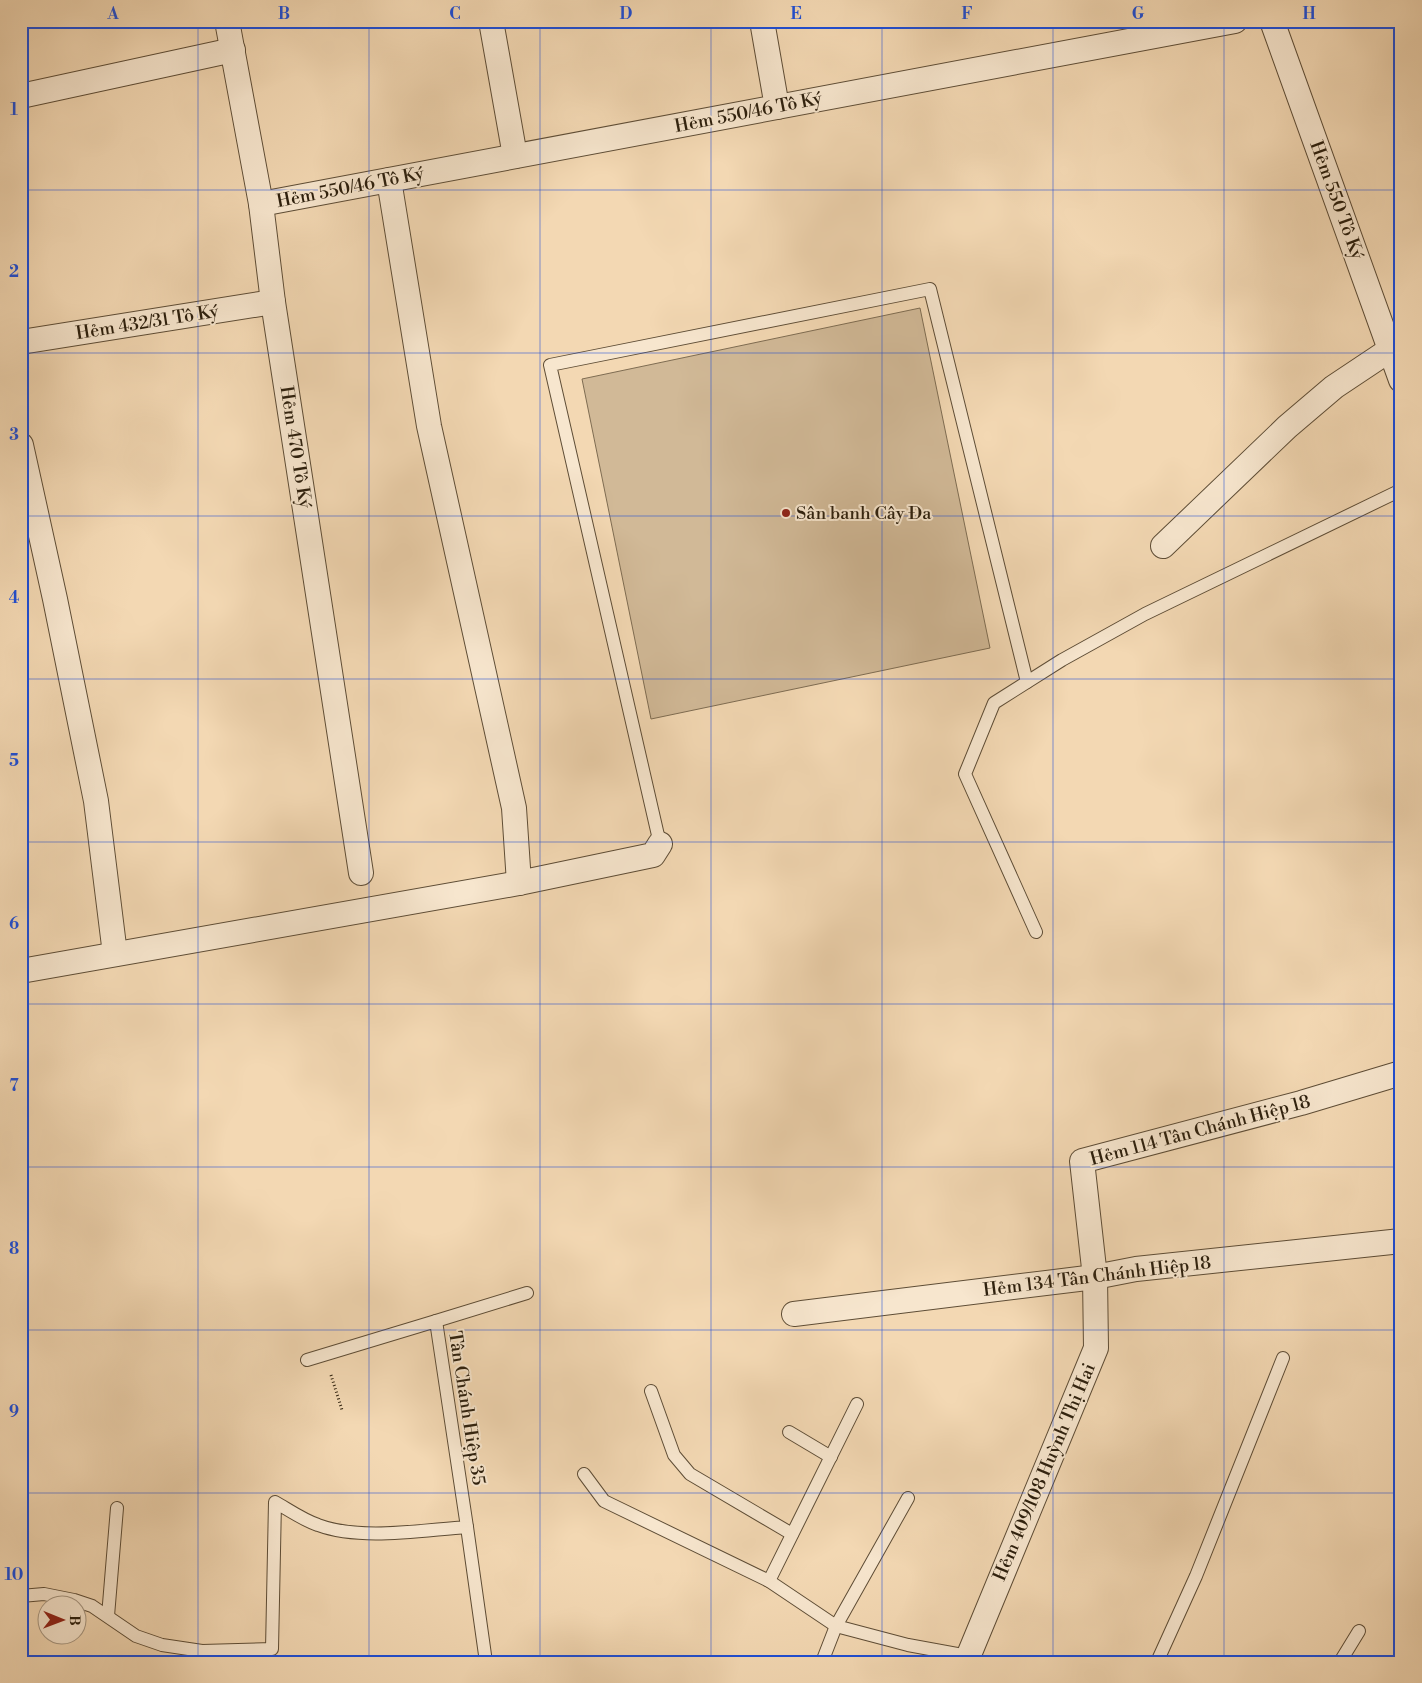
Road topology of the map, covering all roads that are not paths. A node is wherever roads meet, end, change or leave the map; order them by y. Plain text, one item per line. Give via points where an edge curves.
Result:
1 (228, 21) edge
2 (491, 21) edge
3 (762, 21) edge
4 (1235, 21) edge
5 (1272, 21) edge
6 (233, 50) junction
7 (21, 96) edge
8 (777, 107) junction
9 (515, 156) junction
10 (390, 180) junction
11 (261, 204) junction
12 (273, 302) junction
13 (21, 342) edge
14 (1391, 349) junction
15 (1401, 380) edge
16 (21, 445) edge
17 (1401, 490) edge
18 (1163, 546) dead end
19 (1027, 682) junction
20 (660, 844) joint
21 (361, 873) dead end
22 (519, 883) junction
23 (1036, 932) dead end
24 (115, 954) junction
25 (21, 971) edge
26 (1401, 1073) edge
27 (1401, 1241) edge
28 (1096, 1277) junction
29 (527, 1293) dead end
30 (794, 1314) dead end
31 (436, 1321) junction
32 (1283, 1358) dead end
33 (307, 1360) dead end
34 (651, 1391) dead end
35 (857, 1404) dead end
36 (789, 1432) dead end
37 (831, 1457) junction
38 (584, 1474) dead end
39 (908, 1498) dead end
40 (117, 1508) dead end
41 (467, 1527) junction
42 (792, 1534) junction
43 (769, 1581) junction
44 (21, 1596) edge
45 (108, 1616) junction
46 (836, 1626) junction
47 (1359, 1631) dead end
48 (201, 1656) edge
49 (972, 1660) edge
50 (486, 1662) edge
51 (822, 1662) edge
52 (1157, 1662) edge
53 (1340, 1662) edge

1 - 6 street, Hẻm 470 Tô Ký
2 - 9 street
3 - 8 street
4 - 8 street, Hẻm 550/46 Tô Ký
5 - 14 street, Hẻm 550 Tô Ký
6 - 7 street
6 - 11 street, Hẻm 470 Tô Ký
8 - 9 street, Hẻm 550/46 Tô Ký
9 - 10 street, Hẻm 550/46 Tô Ký
10 - 11 street, Hẻm 550/46 Tô Ký
10 - 22 street via 429,426 514,808
11 - 12 street, Hẻm 470 Tô Ký
12 - 13 street, Hẻm 432/31 Tô Ký
12 - 21 street, Hẻm 470 Tô Ký
14 - 15 street, Hẻm 550 Tô Ký
14 - 18 street via 1334,387 1287,427
16 - 24 street via 96,801
17 - 19 lane via 1146,614
19 - 20 lane via 930,289 550,365
19 - 23 lane via 994,703 965,774
20 - 22 street via 653,855
22 - 24 street
24 - 25 street
26 - 28 street, Hẻm 114 Tân Chánh Hiệp 18 via 1082,1161
27 - 28 street, Hẻm 134 Tân Chánh Hiệp 18 via 1136,1269
28 - 30 street, Hẻm 134 Tân Chánh Hiệp 18
28 - 49 street, Hẻm 409/108 Huỳnh Thị Hai via 1096,1348
29 - 31 lane
31 - 33 lane, Tân Chánh Hiệp 35 via 327,1361
31 - 41 lane, Tân Chánh Hiệp 35
32 - 52 lane
34 - 42 lane via 674,1455 690,1474
35 - 37 lane
36 - 37 lane
37 - 42 lane
38 - 43 lane via 604,1501
39 - 46 lane
40 - 45 lane
41 - 48 lane via 346,1532 317,1525 275,1502 272,1649
41 - 50 lane, Tân Chánh Hiệp 35
42 - 43 lane
43 - 46 lane
44 - 45 lane via 61,1596 92,1606
45 - 48 lane via 149,1642
46 - 49 lane
46 - 51 lane
47 - 53 lane

